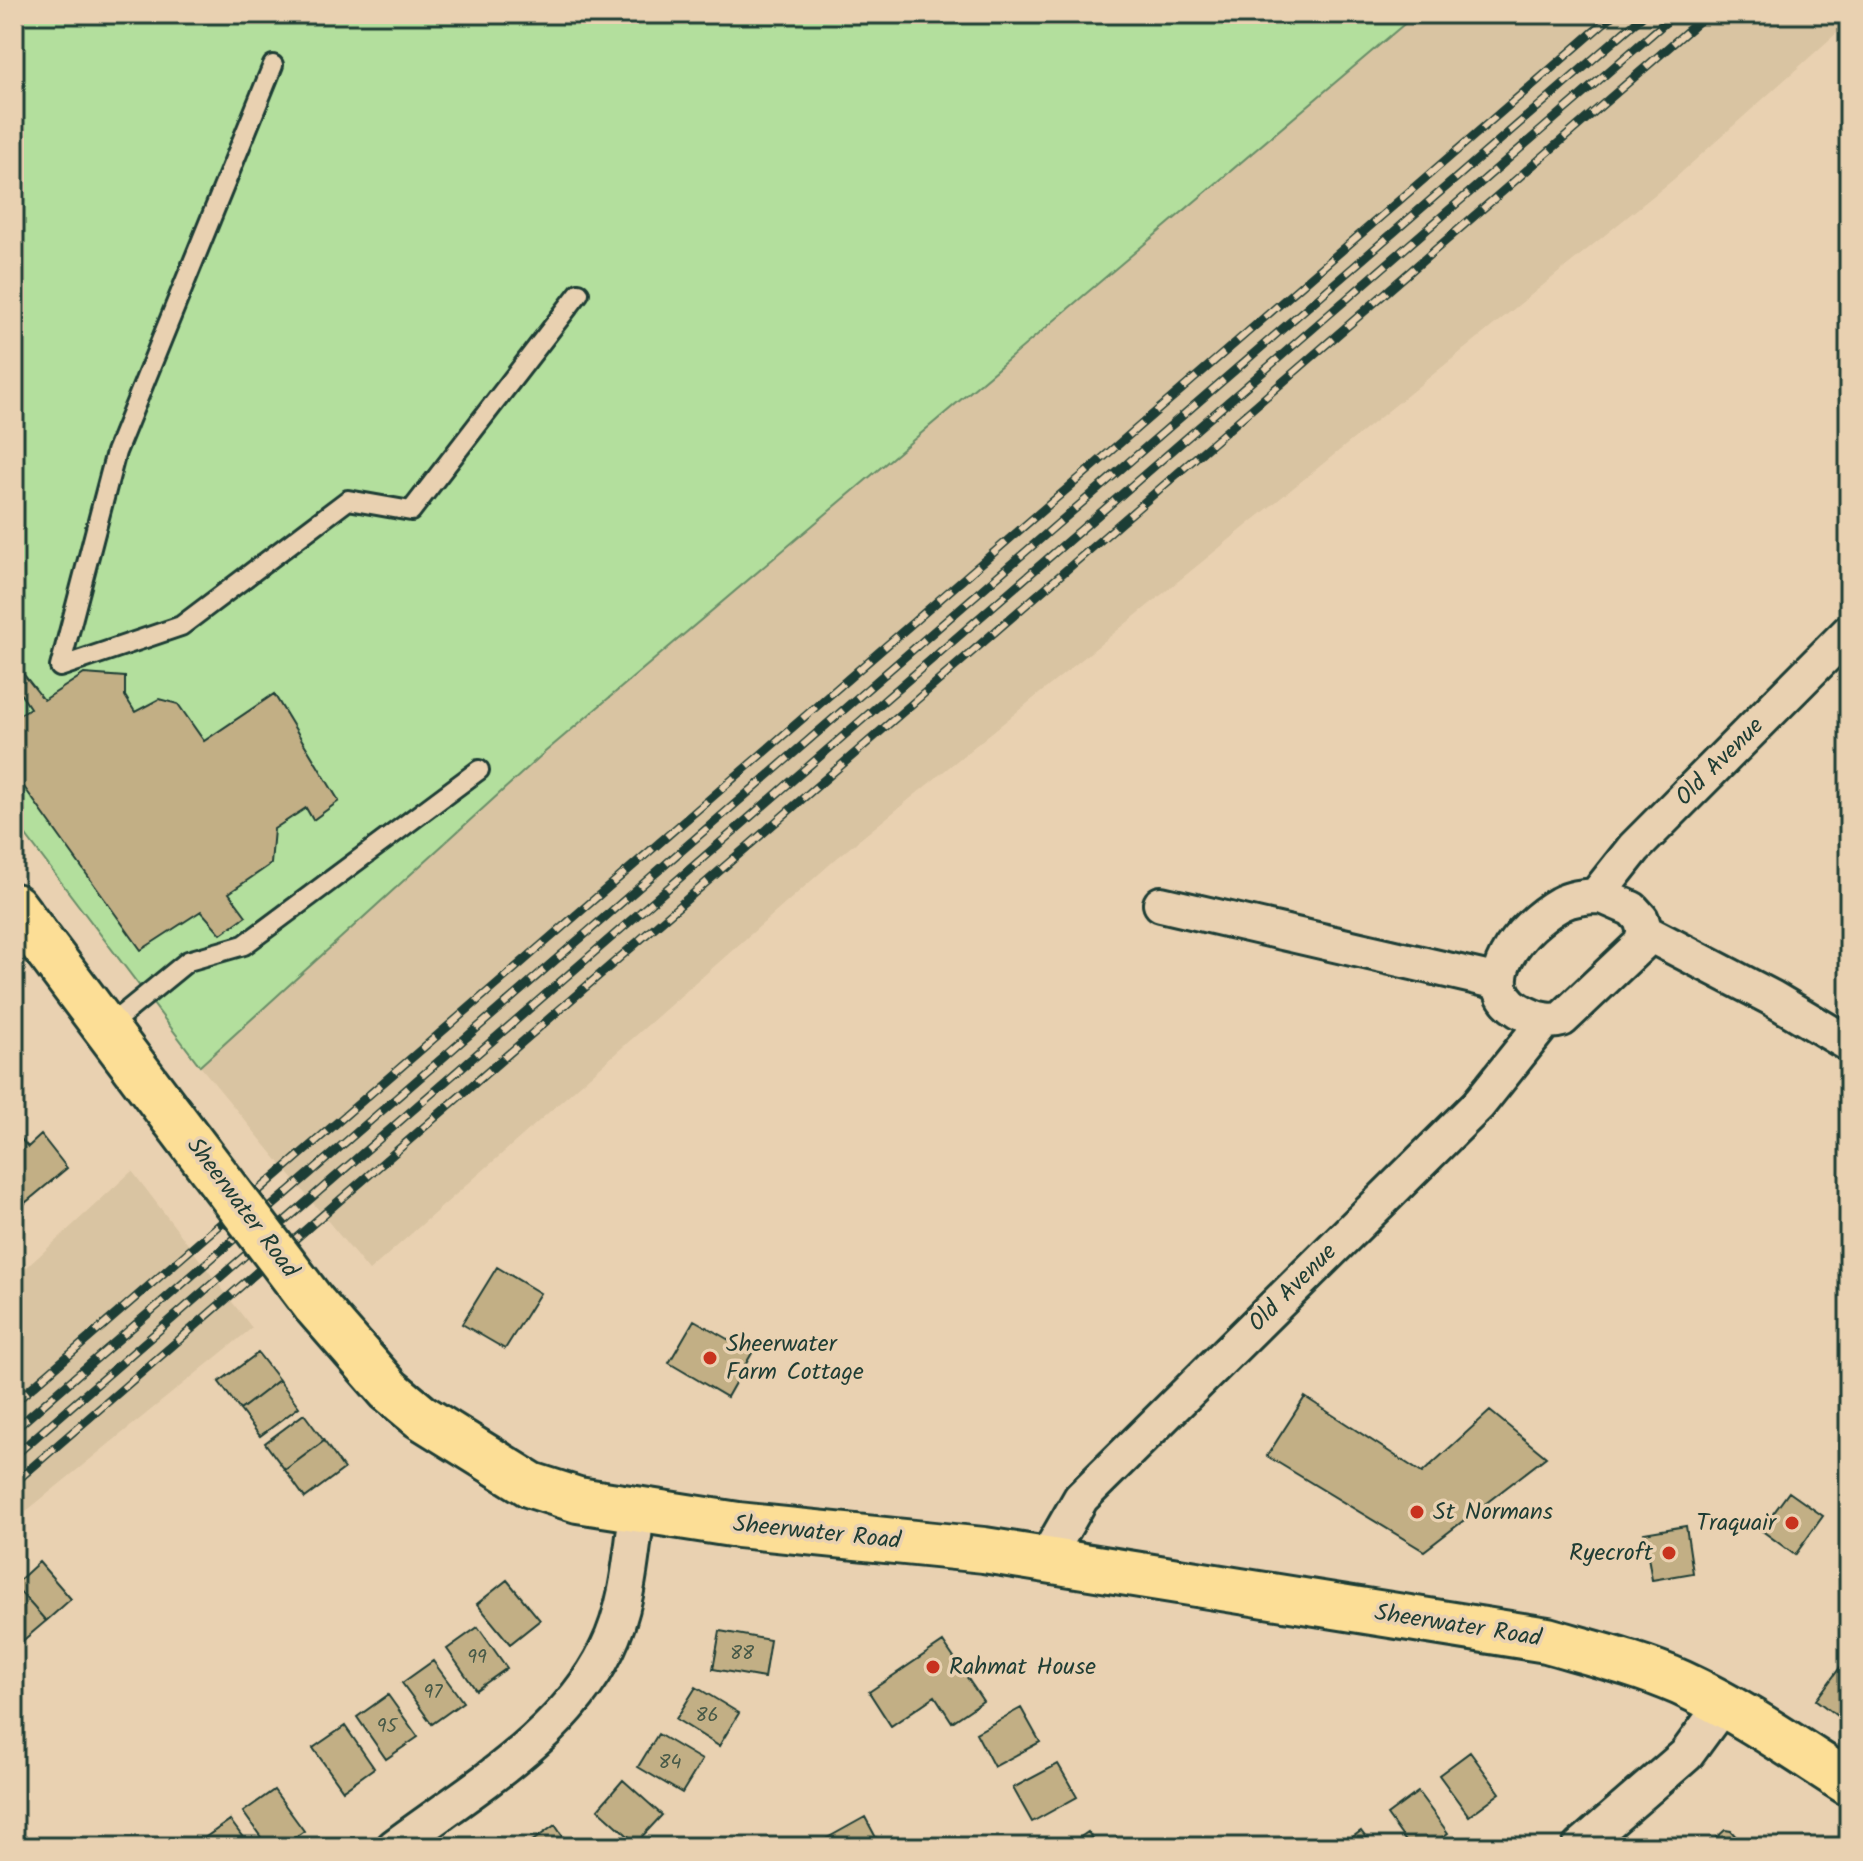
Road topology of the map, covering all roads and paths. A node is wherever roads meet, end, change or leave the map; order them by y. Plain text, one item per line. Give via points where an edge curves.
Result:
1 (273, 65) dead end
2 (579, 293) dead end
3 (1849, 632) edge
4 (479, 770) dead end
5 (1596, 896) junction
6 (1161, 904) dead end
7 (14, 906) edge
8 (1645, 932) junction
9 (1499, 982) junction
10 (1545, 1021) junction
11 (106, 1028) junction
12 (1849, 1044) edge
13 (637, 1512) junction
14 (1046, 1559) junction
15 (1724, 1703) junction
16 (1849, 1783) edge
17 (394, 1847) edge
18 (1580, 1847) edge

1 - 2 lane via 116,452 60,667 181,626 348,500 411,511
3 - 5 street, Old Avenue via 1634,848
4 - 11 lane via 244,945 188,961
5 - 8 street via 1632,909
5 - 9 street via 1561,903 1534,924 1513,945
6 - 9 street
7 - 11 main road, Sheerwater Road
8 - 10 street, Old Avenue via 1641,944 1569,1015
8 - 12 street
9 - 10 street via 1509,1004
10 - 14 street, Old Avenue via 1478,1105 1081,1498
11 - 13 main road, Sheerwater Road, bridge via 314,1304 389,1390 454,1439 531,1485
13 - 14 main road, Sheerwater Road
13 - 17 street via 621,1610 592,1675 535,1742
14 - 15 main road, Sheerwater Road via 1547,1640 1628,1663
15 - 16 main road, Sheerwater Road
15 - 18 street via 1686,1755

